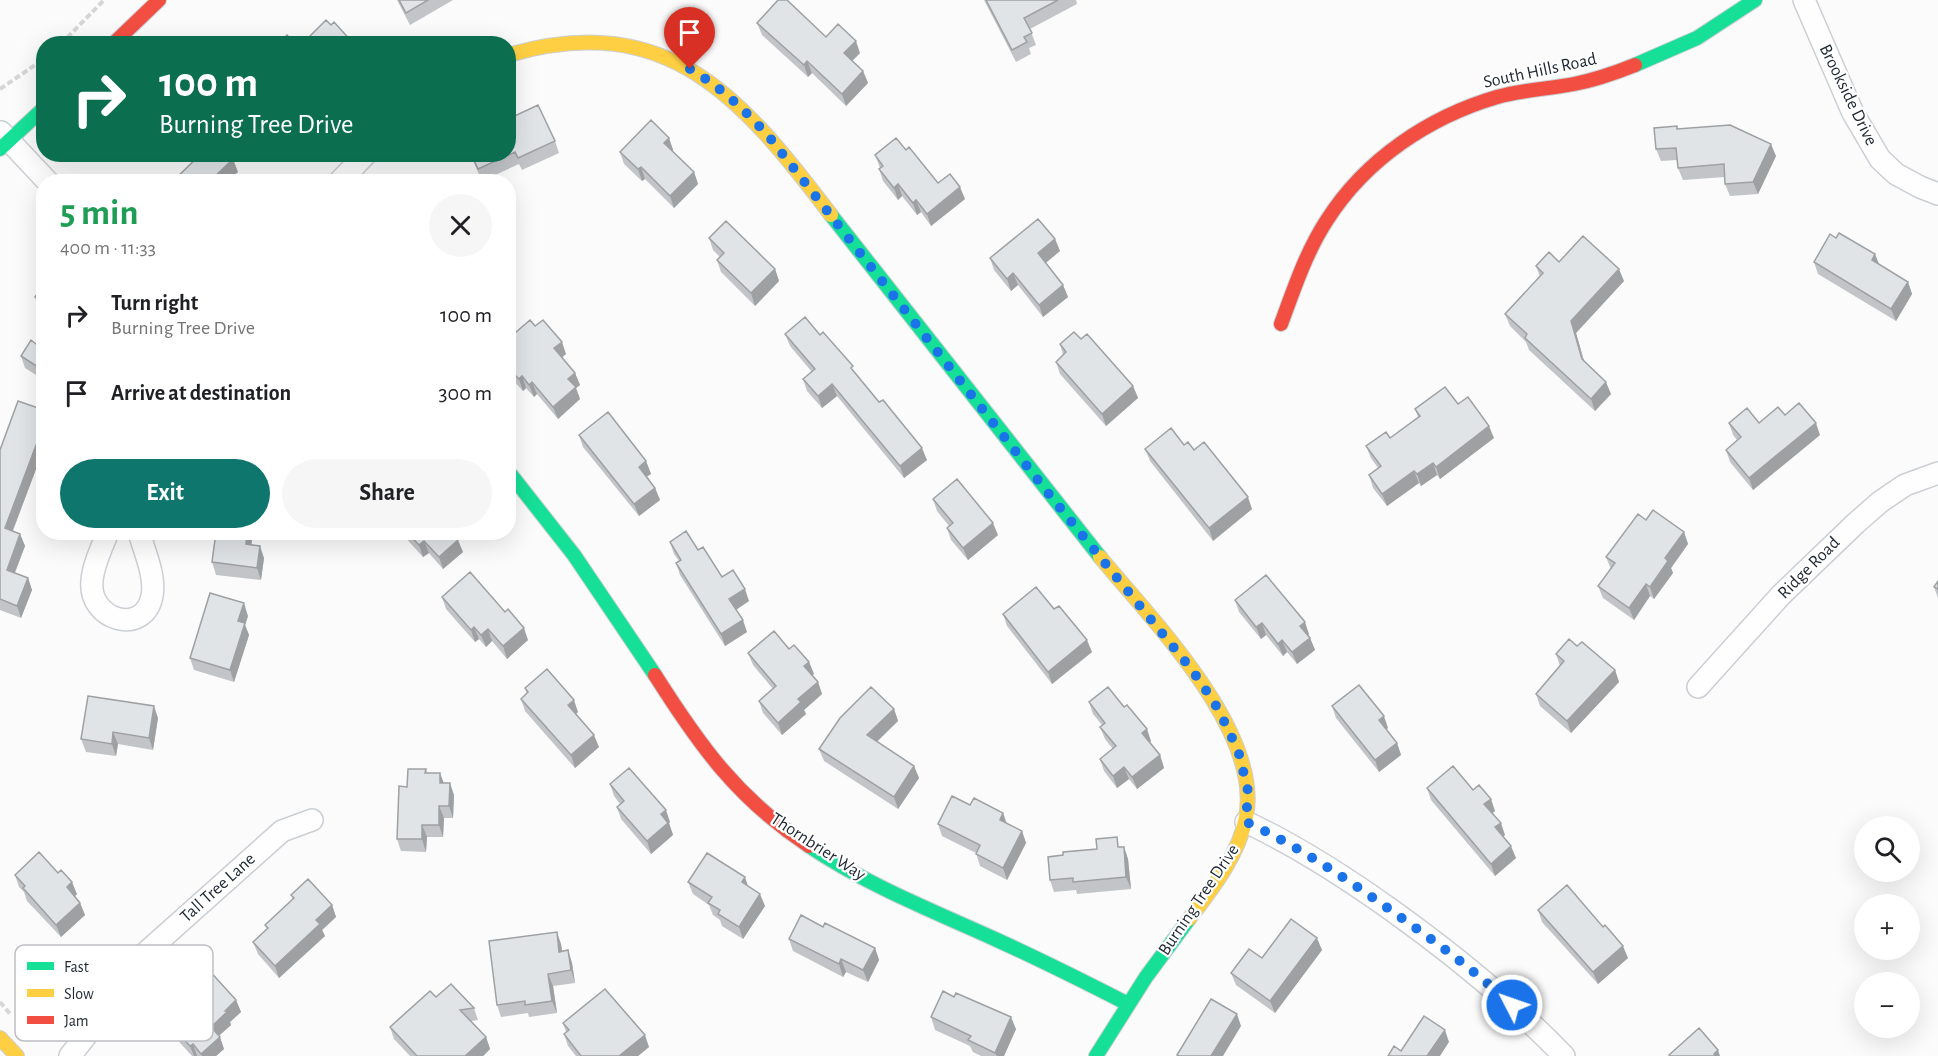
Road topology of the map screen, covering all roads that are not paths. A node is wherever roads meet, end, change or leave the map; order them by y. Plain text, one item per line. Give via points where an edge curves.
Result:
1 (159, 0) edge
2 (1755, 0) edge
3 (1804, 0) edge
4 (121, 36) edge
5 (516, 52) edge
6 (36, 114) edge
7 (3, 140) edge
8 (358, 162) edge
9 (39, 174) edge
10 (347, 174) edge
11 (1938, 194) edge
12 (1281, 324) dead end
13 (1938, 473) edge
14 (516, 480) edge
15 (105, 540) edge
16 (141, 540) edge
17 (1698, 687) dead end
18 (312, 819) dead end
19 (1246, 822) junction
20 (154, 945) edge
21 (1128, 1004) junction
22 (0, 1038) edge
23 (82, 1041) edge
24 (1554, 1052) edge
25 (17, 1056) edge
26 (70, 1056) edge
27 (1096, 1056) edge

1 - 4 street
2 - 12 street, South Hills Road via 1705,34 1659,56 1597,79 1496,97 1413,135 1374,164 1328,219 1308,254
3 - 11 street, Brookside Drive via 1853,113 1880,159 1896,174
5 - 19 street, Burning Tree Drive via 579,42 640,50 679,63 702,76 754,120 1192,670 1214,702 1239,754 1248,791
6 - 7 street
7 - 9 street
8 - 10 street
13 - 17 street, Ridge Road via 1905,485 1856,523 1781,595
14 - 21 street, Thornbrier Way via 592,579 706,751 754,804 849,869
15 - 16 street via 94,570 93,594 104,612 126,620 143,613 153,594
18 - 20 street, Tall Tree Lane via 282,831
19 - 21 street, Burning Tree Drive via 1238,847
19 - 24 street via 1315,859 1422,932 1498,992
21 - 27 street, Burning Tree Drive
22 - 25 street
23 - 26 street, Tall Tree Lane

